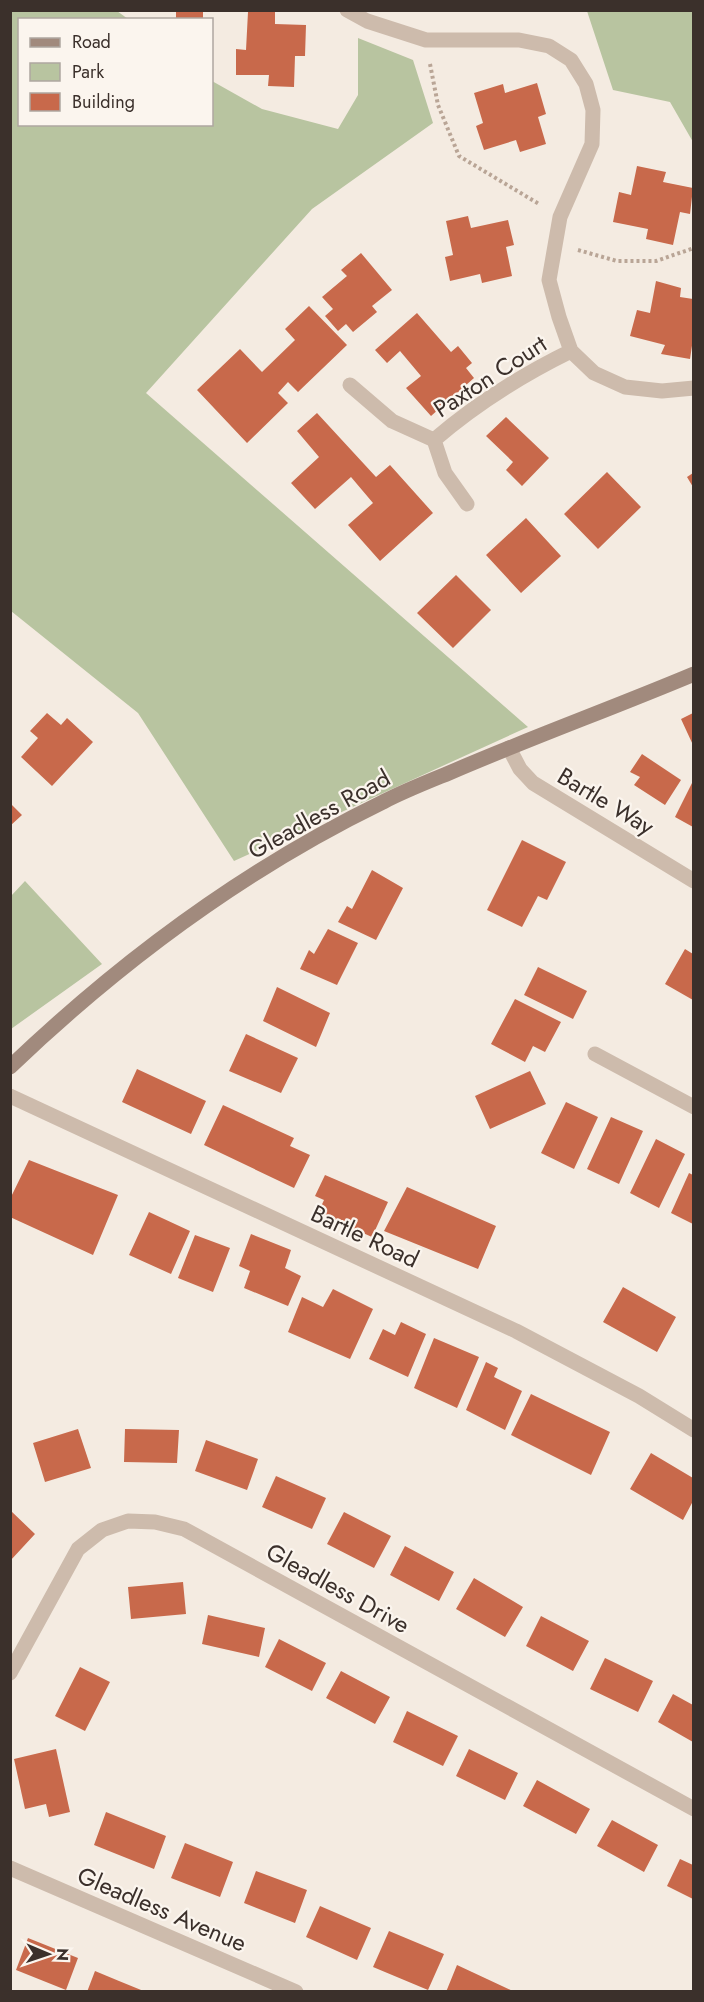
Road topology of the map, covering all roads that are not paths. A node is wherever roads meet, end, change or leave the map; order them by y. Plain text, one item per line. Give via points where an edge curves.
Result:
1 (347, 10) edge
2 (571, 351) junction
3 (350, 385) dead end
4 (693, 388) edge
5 (434, 440) junction
6 (467, 504) dead end
7 (693, 674) edge
8 (509, 748) junction
9 (693, 881) edge
10 (595, 1054) dead end
11 (10, 1067) edge
12 (10, 1096) edge
13 (693, 1107) edge
14 (693, 1430) edge
15 (10, 1672) edge
16 (693, 1809) edge
17 (10, 1868) edge
18 (296, 1992) edge

1 - 2 street via 367,21 426,40 519,40 549,46 571,60 586,84 593,110 592,144 560,217 549,280
2 - 4 street via 594,373 625,387 662,391
2 - 5 street, Paxton Court via 527,373 466,412
3 - 5 street, Paxton Court via 392,421
5 - 6 street, Paxton Court via 445,473
7 - 8 main road, Gleadless Road
8 - 9 street, Bartle Way via 533,783
8 - 11 main road, Gleadless Road via 383,801 290,851 166,933
10 - 13 street
12 - 14 street, Bartle Road via 516,1331 639,1395
15 - 16 street, Gleadless Drive via 78,1549 102,1530 119,1524 155,1522 184,1529
17 - 18 street, Gleadless Avenue

